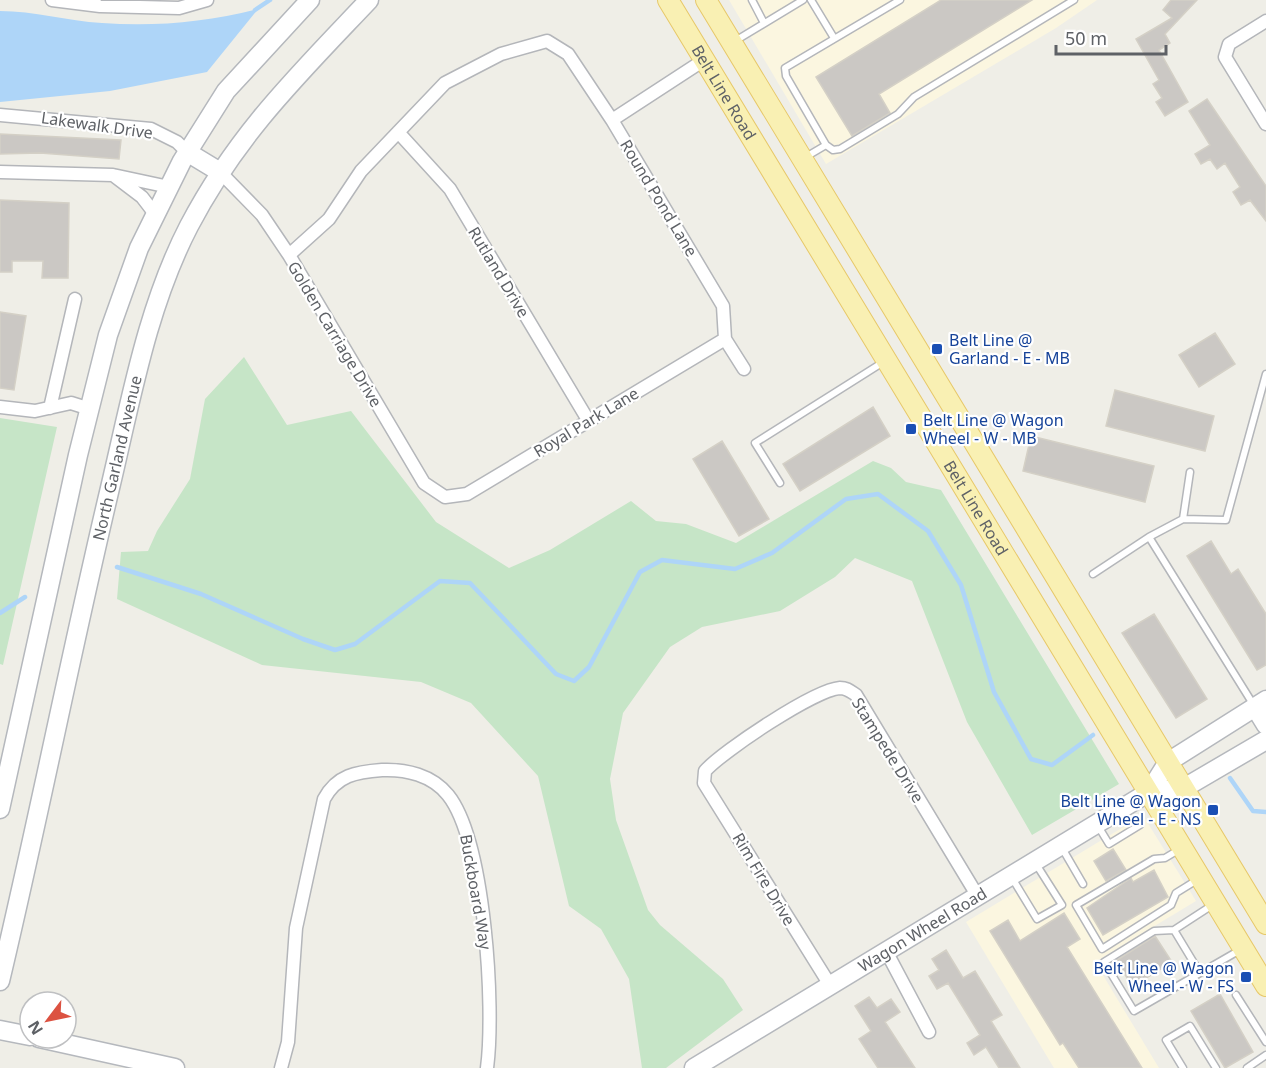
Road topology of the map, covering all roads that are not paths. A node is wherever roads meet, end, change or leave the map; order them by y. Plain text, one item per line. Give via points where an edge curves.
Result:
1 (52, 0) edge
2 (207, 0) edge
3 (309, 0) edge
4 (369, 0) edge
5 (668, 0) edge
6 (706, 0) edge
7 (752, 0) edge
8 (803, 0) edge
9 (811, 0) edge
10 (900, 0) edge
11 (1074, 0) edge
12 (1266, 21) edge
13 (764, 24) junction
14 (834, 38) junction
15 (732, 43) junction
16 (704, 60) junction
17 (0, 115) edge
18 (612, 120) junction
19 (1266, 124) edge
20 (398, 132) junction
21 (826, 145) junction
22 (187, 152) junction
23 (802, 159) junction
24 (0, 172) edge
25 (220, 172) junction
26 (114, 175) junction
27 (169, 187) junction
28 (155, 214) junction
29 (843, 228) junction
30 (816, 245) junction
31 (289, 255) junction
32 (75, 298) dead end
33 (725, 339) junction
34 (914, 344) junction
35 (886, 361) junction
36 (744, 369) dead end
37 (1266, 374) edge
38 (0, 406) edge
39 (50, 408) junction
40 (90, 409) junction
41 (588, 420) junction
42 (1190, 472) dead end
43 (780, 483) dead end
44 (445, 497) joint
45 (1183, 519) junction
46 (1149, 537) junction
47 (1094, 574) dead end
48 (1261, 704) edge
49 (1266, 725) edge
50 (1266, 740) edge
51 (1168, 762) junction
52 (705, 771) joint
53 (1184, 788) junction
54 (1149, 792) junction
55 (0, 809) edge
56 (1096, 824) junction
57 (1140, 825) dead end
58 (1060, 845) junction
59 (1183, 847) junction
60 (1034, 861) junction
61 (1010, 875) junction
62 (1201, 877) junction
63 (1083, 884) dead end
64 (977, 895) junction
65 (1216, 902) junction
66 (1062, 905) junction
67 (1076, 905) junction
68 (1266, 924) edge
69 (1174, 930) junction
70 (1243, 948) junction
71 (886, 951) junction
72 (1200, 973) junction
73 (0, 981) edge
74 (830, 985) junction
75 (1266, 986) edge
76 (1236, 995) dead end
77 (0, 1030) edge
78 (929, 1032) dead end
79 (18, 1034) edge
80 (1266, 1042) edge
81 (78, 1047) edge
82 (1266, 1055) edge
83 (1256, 1066) edge
84 (166, 1067) edge
85 (281, 1068) edge
86 (487, 1068) edge
87 (694, 1068) edge
88 (1183, 1068) edge
89 (1216, 1068) edge
90 (1247, 1068) edge

1 - 2 street via 179,8
3 - 22 main road via 226,91
4 - 25 main road, North Garland Avenue via 283,89
5 - 16 main road, Belt Line Road
6 - 15 main road, Belt Line Road
7 - 13 lane
8 - 13 lane
9 - 14 lane
10 - 14 lane
11 - 21 lane via 914,97 898,114 840,149
12 - 19 street via 1229,44 1225,57
13 - 15 lane
14 - 21 lane via 785,68
15 - 16 main road
15 - 23 main road, Belt Line Road
16 - 18 street
16 - 30 main road, Belt Line Road
17 - 22 street, Lakewalk Drive via 151,129 177,142
18 - 20 street, Round Pond Lane via 568,54 547,41 501,54 445,83
18 - 33 street, Round Pond Lane via 723,306
20 - 31 street via 362,171 329,219
20 - 41 street, Rutland Drive via 450,189
21 - 23 lane
22 - 25 main road
22 - 27 main road
23 - 29 main road, Belt Line Road
24 - 26 street
25 - 31 street, Golden Carriage Drive via 262,215
25 - 73 main road, North Garland Avenue via 168,270 138,368
26 - 27 street
26 - 28 street via 142,197
27 - 28 main road
28 - 40 main road via 108,335
29 - 30 main road
29 - 34 main road, Belt Line Road
30 - 35 main road, Belt Line Road
31 - 44 street, Golden Carriage Drive via 424,483
32 - 39 street
33 - 36 street, Round Pond Lane
33 - 41 street, Royal Park Lane
34 - 35 main road
34 - 51 main road, Belt Line Road
35 - 43 lane via 755,443
35 - 54 main road, Belt Line Road
37 - 45 lane via 1226,520
38 - 39 street via 35,411
39 - 40 street via 70,403
40 - 55 main road
41 - 44 street, Royal Park Lane via 467,494
42 - 45 lane
45 - 46 lane
46 - 47 lane
46 - 48 lane
48 - 49 main road
48 - 51 main road, Wagon Wheel Road
50 - 53 main road, Wagon Wheel Road
51 - 53 main road, Belt Line Road
51 - 54 main road, Wagon Wheel Road
52 - 64 street, Stampede Drive via 716,759 809,701 826,692 847,688 866,710
52 - 74 street, Rim Fire Drive via 704,783
53 - 54 main road, Wagon Wheel Road
53 - 68 main road, Belt Line Road
54 - 56 main road, Wagon Wheel Road
54 - 59 main road, Belt Line Road
56 - 57 lane via 1109,844
56 - 58 main road, Wagon Wheel Road
58 - 60 main road, Wagon Wheel Road
58 - 63 lane
59 - 62 main road, Belt Line Road
59 - 67 lane via 1165,858 1154,859
60 - 61 main road, Wagon Wheel Road
60 - 66 lane
61 - 64 main road, Wagon Wheel Road
61 - 66 lane via 1037,919
62 - 65 main road, Belt Line Road
62 - 67 lane via 1176,893 1171,905 1102,949
64 - 71 main road, Wagon Wheel Road
65 - 69 lane
65 - 70 main road, Belt Line Road
66 - 67 lane
69 - 72 lane
69 - 72 lane via 1154,931 1104,962 1134,1011
70 - 72 lane
70 - 75 main road, Belt Line Road
71 - 74 main road, Wagon Wheel Road
71 - 78 street
74 - 87 main road, Wagon Wheel Road
76 - 80 lane
77 - 79 main road
81 - 84 main road
82 - 83 lane
83 - 90 lane
85 - 86 street, Buckboard Way via 288,1042 296,928 324,799 344,776 390,770 410,772 436,783 456,806 469,840 486,936
88 - 89 lane via 1166,1040 1190,1026

